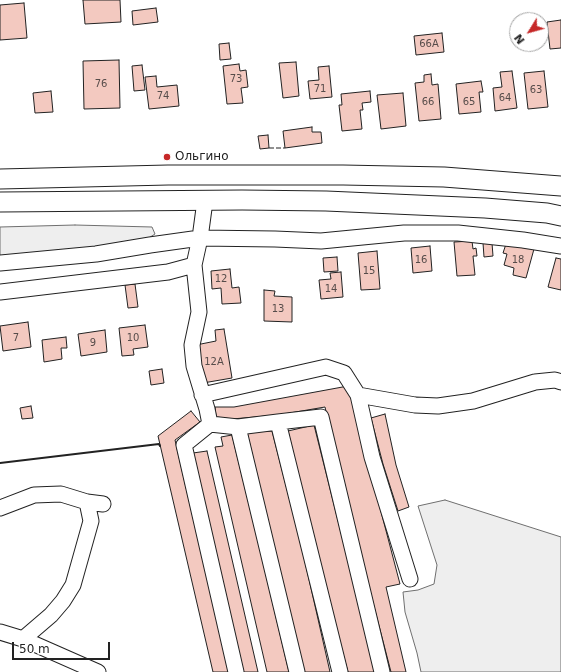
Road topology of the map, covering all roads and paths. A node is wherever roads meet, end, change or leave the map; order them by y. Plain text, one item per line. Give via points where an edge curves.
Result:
1 (0, 167) edge
2 (58, 177) junction
3 (0, 179) edge
4 (561, 186) edge
5 (205, 201) junction
6 (0, 202) edge
7 (561, 216) edge
8 (200, 238) junction
9 (561, 246) edge
10 (0, 263) edge
11 (194, 265) junction
12 (0, 292) edge
13 (561, 382) edge
14 (202, 395) junction
15 (358, 395) junction
16 (278, 422) junction
17 (210, 424) junction
18 (238, 427) junction
19 (87, 502) junction
20 (103, 504) dead end
21 (0, 508) edge
22 (410, 579) dead end
23 (0, 632) edge
24 (23, 639) junction
25 (98, 672) edge
26 (236, 672) edge
27 (297, 672) edge
28 (340, 672) edge
29 (382, 672) edge

1 - 2 main road
2 - 3 main road
2 - 4 main road via 343,175 444,177
5 - 6 main road
5 - 7 main road via 318,201 422,205
5 - 8 street
8 - 9 street via 321,241 404,233 458,234
8 - 10 street via 96,254
8 - 11 street
11 - 12 street via 168,272
11 - 14 street via 199,312 192,345 194,366
13 - 15 street via 535,382 473,401 438,406 415,405
14 - 15 street via 326,367 344,373
14 - 17 street
15 - 22 street via 372,457
16 - 18 street
16 - 28 street
16 - 29 street via 320,417
17 - 18 street
17 - 26 street via 184,445
18 - 27 street
19 - 20 street
19 - 21 street via 60,494 34,494
19 - 24 street via 91,520 73,585 59,605
23 - 24 street
24 - 25 street

